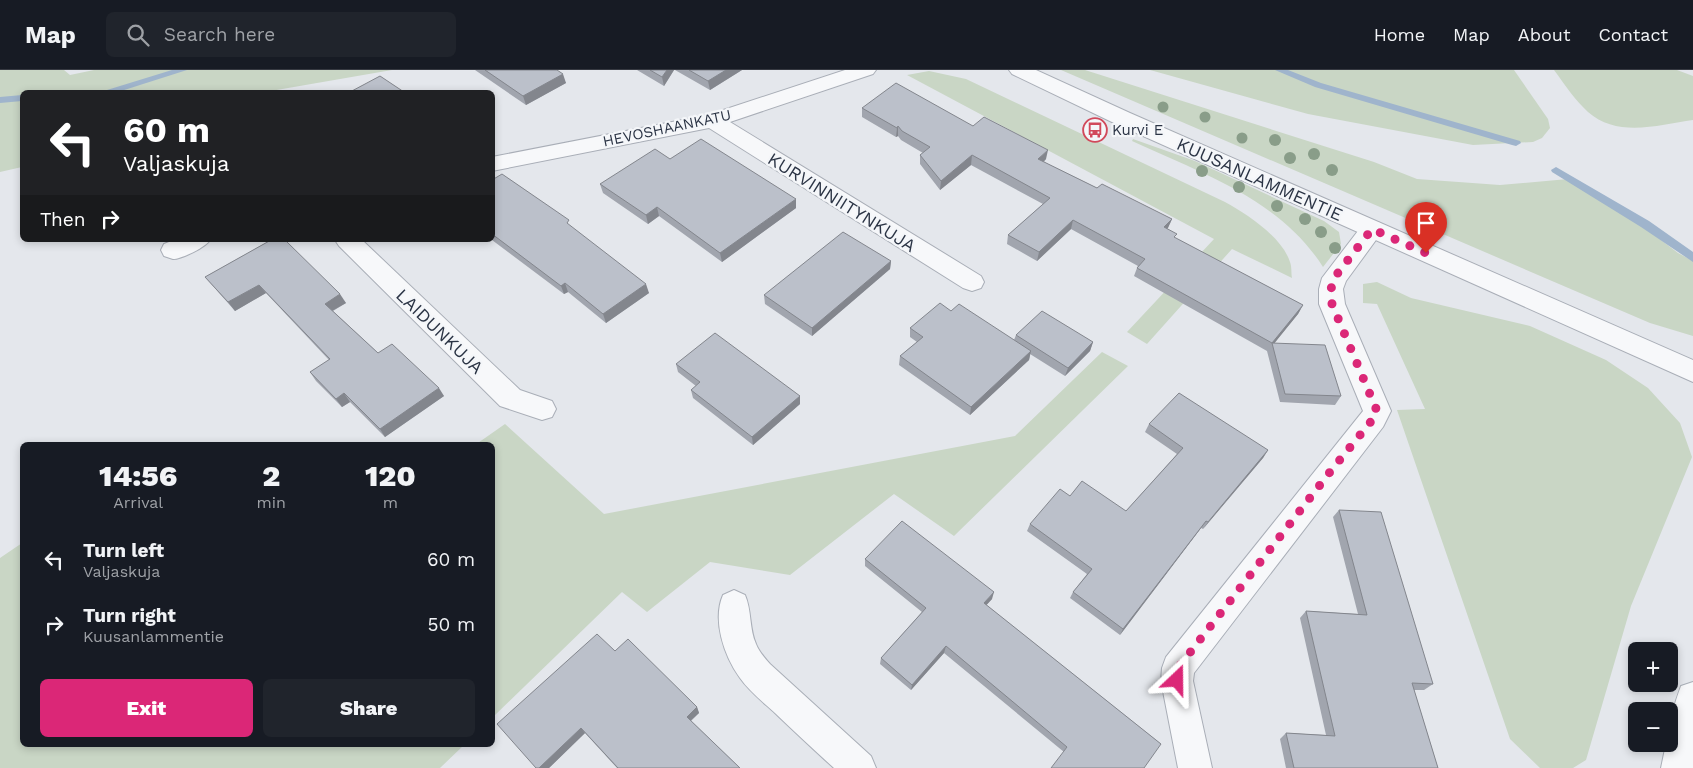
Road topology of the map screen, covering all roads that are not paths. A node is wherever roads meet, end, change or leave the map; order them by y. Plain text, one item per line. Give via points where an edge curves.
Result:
1 (866, 70) edge
2 (1019, 70) edge
3 (712, 121) junction
4 (495, 163) edge
5 (1372, 229) junction
6 (193, 242) edge
7 (349, 242) edge
8 (173, 250) dead end
9 (972, 282) dead end
10 (1693, 372) edge
11 (542, 409) dead end
12 (734, 606) dead end
13 (1693, 698) edge
14 (860, 768) edge
15 (1195, 768) edge
16 (1678, 768) edge

1 - 3 street, HEVOSHAANKATU
2 - 5 street, KUUSANLAMMENTIE
3 - 4 street, HEVOSHAANKATU
3 - 9 street, KURVINNIITYNKUJA
5 - 10 street, KUUSANLAMMENTIE
5 - 15 street via 1334,278 1331,289 1332,304 1377,411 1178,668 1177,680
6 - 8 street
7 - 11 street, LAIDUNKUJA via 510,398
12 - 14 street via 735,634 744,658 758,675
13 - 16 street

